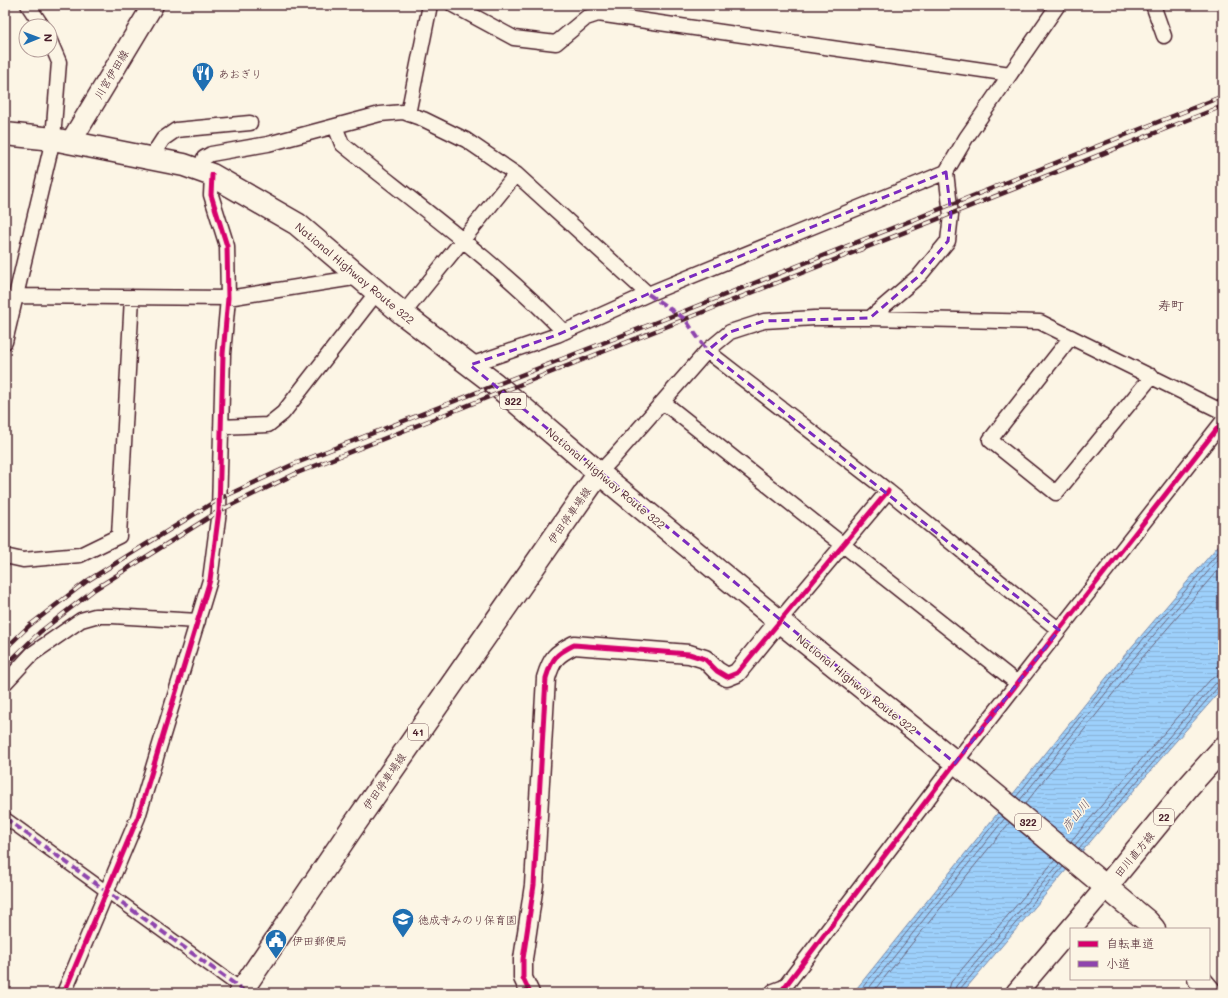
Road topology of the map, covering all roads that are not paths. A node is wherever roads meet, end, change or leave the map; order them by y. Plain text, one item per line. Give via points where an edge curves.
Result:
1 (28, 5) edge
2 (153, 5) edge
3 (430, 5) edge
4 (453, 5) edge
5 (1058, 5) edge
6 (1153, 5) edge
7 (598, 9) edge
8 (37, 18) edge
9 (1164, 36) dead end
10 (57, 58) edge
11 (1010, 74) junction
12 (408, 114) junction
13 (250, 123) dead end
14 (335, 126) junction
15 (5, 134) edge
16 (61, 141) junction
17 (150, 158) junction
18 (946, 172) junction
19 (206, 173) junction
20 (516, 174) junction
21 (462, 241) junction
22 (360, 277) junction
23 (377, 292) junction
24 (648, 294) junction
25 (15, 296) junction
26 (132, 297) junction
27 (228, 298) junction
28 (403, 314) junction
29 (870, 318) junction
30 (564, 332) junction
31 (1071, 337) junction
32 (5, 342) edge
33 (707, 351) junction
34 (470, 365) junction
35 (1152, 376) junction
36 (662, 402) junction
37 (1223, 412) edge
38 (1223, 421) edge
39 (221, 427) junction
40 (598, 472) junction
41 (888, 492) junction
42 (843, 545) junction
43 (5, 556) edge
44 (198, 621) junction
45 (779, 621) junction
46 (1059, 630) junction
47 (5, 683) edge
48 (1017, 683) junction
49 (1223, 748) edge
50 (962, 768) junction
51 (5, 818) edge
52 (1106, 887) junction
53 (108, 890) junction
54 (1071, 928) edge
55 (1153, 928) edge
56 (1070, 929) edge
57 (1200, 980) edge
58 (526, 991) edge
59 (243, 992) edge
60 (779, 992) edge
61 (64, 993) edge
62 (1016, 993) edge
63 (1211, 993) edge

1 - 8 street
2 - 16 main road, 川宮伊田線
3 - 12 street
4 - 7 street via 514,38 556,43
5 - 11 street
6 - 9 street
7 - 11 street
10 - 16 street
11 - 18 street
12 - 14 street via 380,114
12 - 20 street via 466,140
13 - 17 street via 176,130 163,139
14 - 19 street via 268,144 211,154 204,158
14 - 21 street via 342,144
15 - 16 main road, National Highway Route 322 / 322
16 - 17 main road, National Highway Route 322 / 322
16 - 25 street
17 - 19 main road, National Highway Route 322 / 322 via 184,165
18 - 24 street
18 - 29 street via 951,215 948,242 920,274
19 - 22 main road, National Highway Route 322 / 322 via 297,224
19 - 27 street via 227,246
20 - 21 street
20 - 24 street
21 - 28 street
21 - 30 street via 540,306
22 - 23 main road, National Highway Route 322 / 322
22 - 27 street
23 - 28 main road, National Highway Route 322 / 322
23 - 39 street via 283,413 268,425
24 - 30 street
25 - 26 street
25 - 32 street
26 - 27 street
26 - 43 street via 119,536 80,555 23,560
27 - 39 street
28 - 34 main road, National Highway Route 322 / 322
29 - 31 street via 1040,322
29 - 33 street via 764,321 730,332
30 - 34 street
31 - 35 street
31 - 35 street via 990,440 1056,493
33 - 36 street
33 - 41 street
34 - 40 main road, National Highway Route 322 / 322
35 - 37 street
36 - 40 street via 616,456
36 - 42 street
38 - 46 street
39 - 44 street via 219,511 210,580
40 - 45 main road, National Highway Route 322 / 322
40 - 59 main road, 伊田停車場線 / 41 via 354,825
41 - 42 street
41 - 46 street
42 - 45 street
42 - 48 street
44 - 47 street via 106,616 81,620 32,654
44 - 53 street via 138,817
45 - 50 main road, National Highway Route 322 / 322
45 - 58 street via 736,673 727,677 705,659 681,654 574,644 559,652 551,661 546,678 534,885 523,959
46 - 48 street
48 - 50 street
49 - 52 main road, 田川直方線 / 22
50 - 52 main road, National Highway Route 322 / 322
50 - 60 street
51 - 53 street
52 - 54 main road
52 - 55 main road, National Highway Route 322 / 322
53 - 59 street
53 - 61 street
56 - 62 main road
57 - 63 main road

